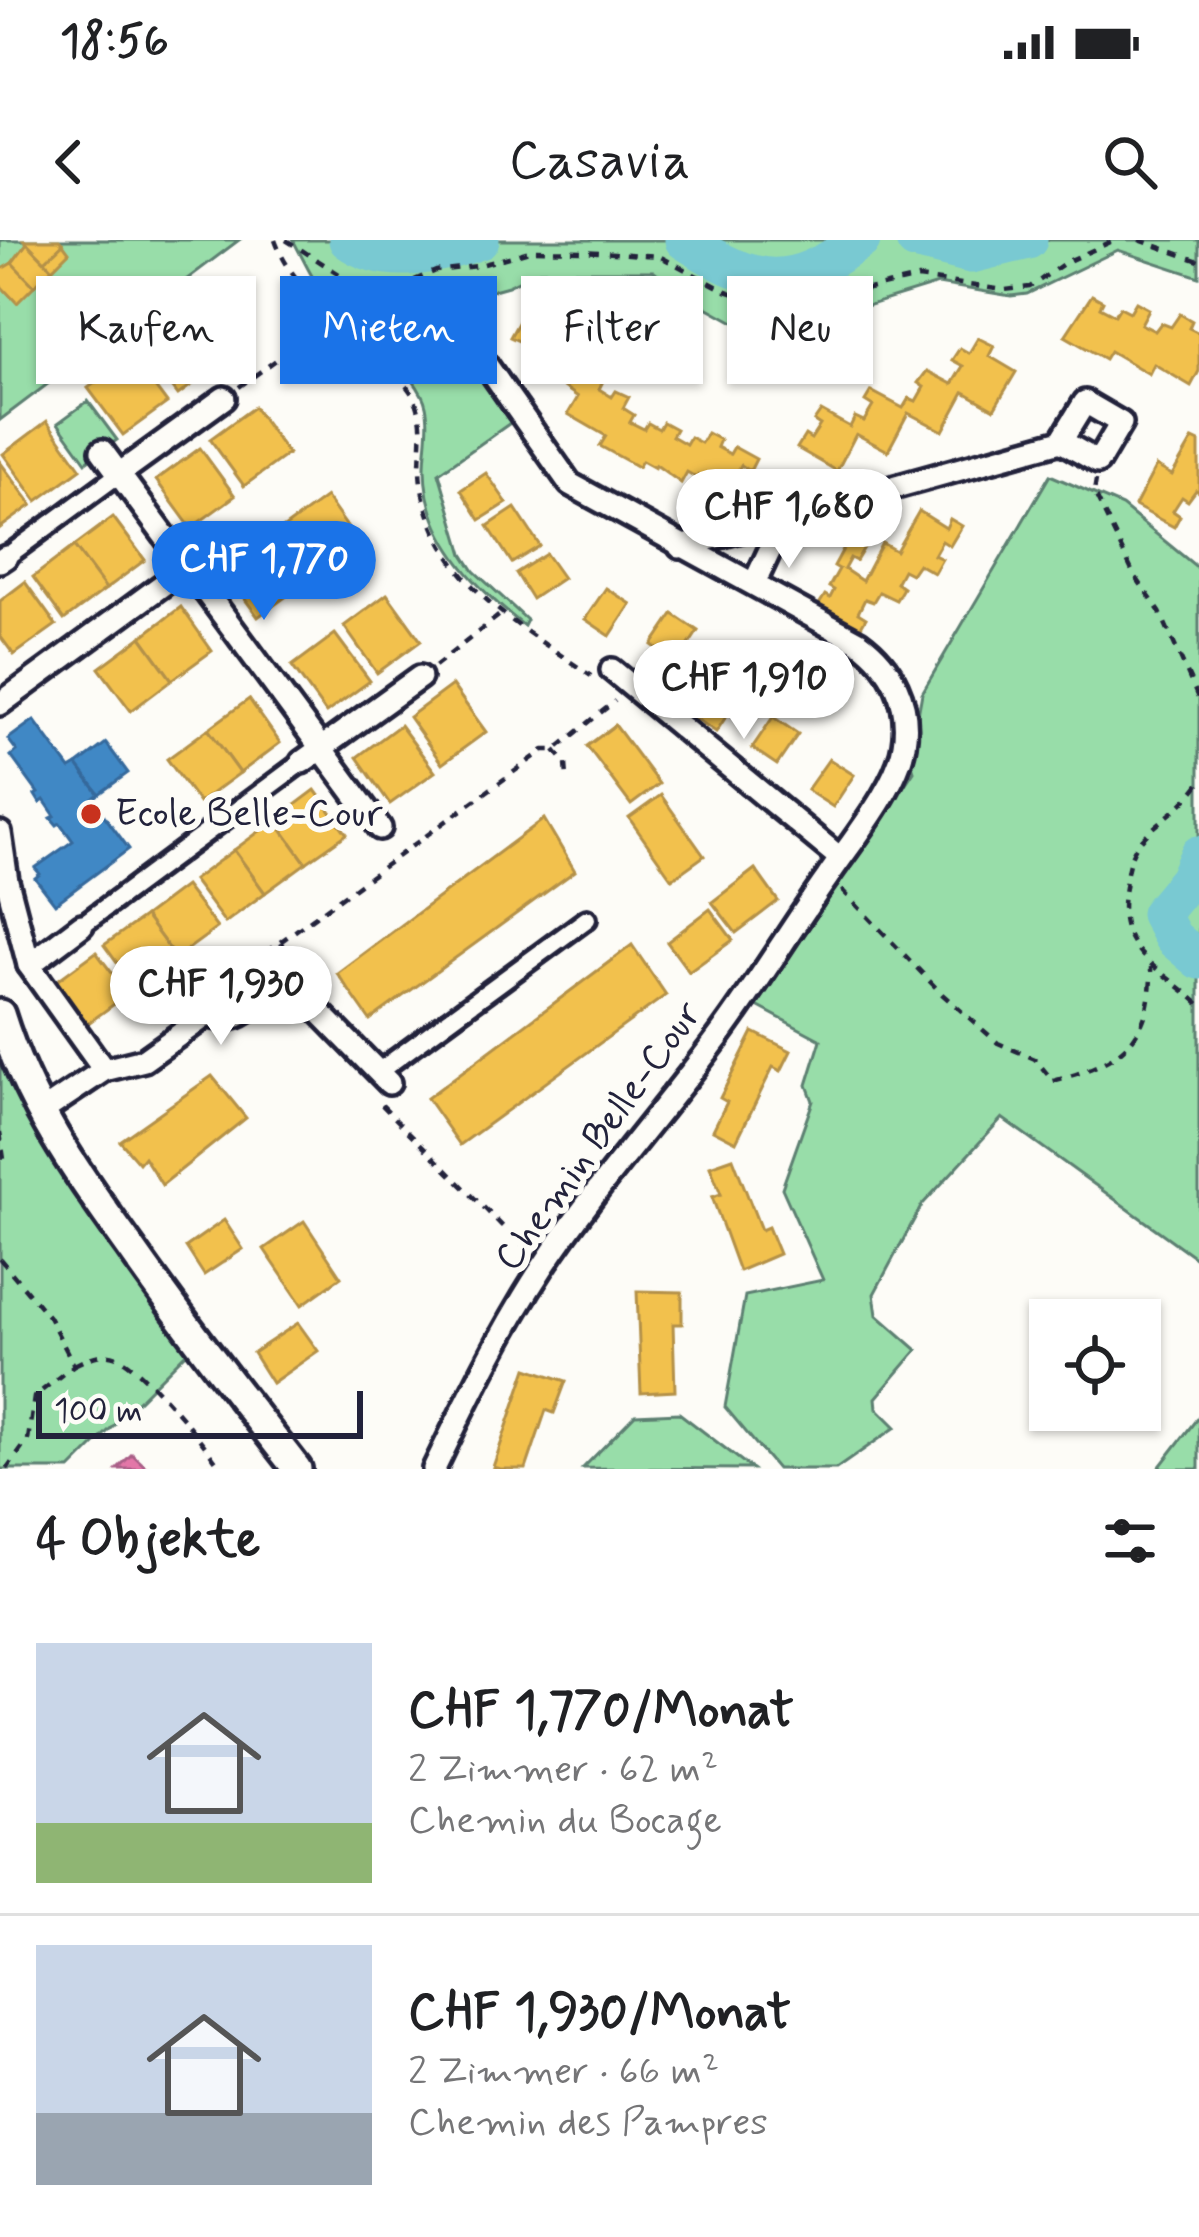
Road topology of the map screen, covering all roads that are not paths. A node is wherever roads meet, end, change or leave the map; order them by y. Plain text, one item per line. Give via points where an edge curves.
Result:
1 (497, 380) edge
2 (224, 398) road end
3 (1061, 441) junction
4 (102, 451) dead end
5 (119, 474) junction
6 (784, 520) junction
7 (680, 547) junction
8 (3, 559) edge
9 (187, 567) junction
10 (754, 584) junction
11 (612, 670) dead end
12 (420, 677) road end
13 (0, 704) edge
14 (312, 755) junction
15 (380, 829) dead end
16 (0, 833) edge
17 (840, 858) junction
18 (587, 919) dead end
19 (82, 926) joint
20 (29, 965) junction
21 (0, 1014) edge
22 (104, 1070) junction
23 (383, 1077) joint
24 (40, 1114) junction
25 (297, 1469) edge
26 (434, 1469) edge

1 - 7 street, Chemin Belle-Cour via 570,484
2 - 5 street
3 - 3 street via 1099,462 1121,423 1084,402
3 - 6 street
4 - 5 street
5 - 8 street
5 - 9 street
6 - 7 street
6 - 10 street
7 - 10 street, Chemin Belle-Cour
9 - 13 street
9 - 14 street
10 - 17 street, Chemin Belle-Cour via 860,642 900,693 906,728 896,773
11 - 17 street
12 - 14 street
14 - 15 street
14 - 19 street
16 - 20 street
17 - 26 street, Chemin Belle-Cour via 722,1032 542,1267
18 - 23 street
19 - 20 street
20 - 22 street
21 - 24 street
22 - 23 street via 144,1060 207,1015 238,1017 287,985
22 - 24 street
24 - 25 street via 180,1319

